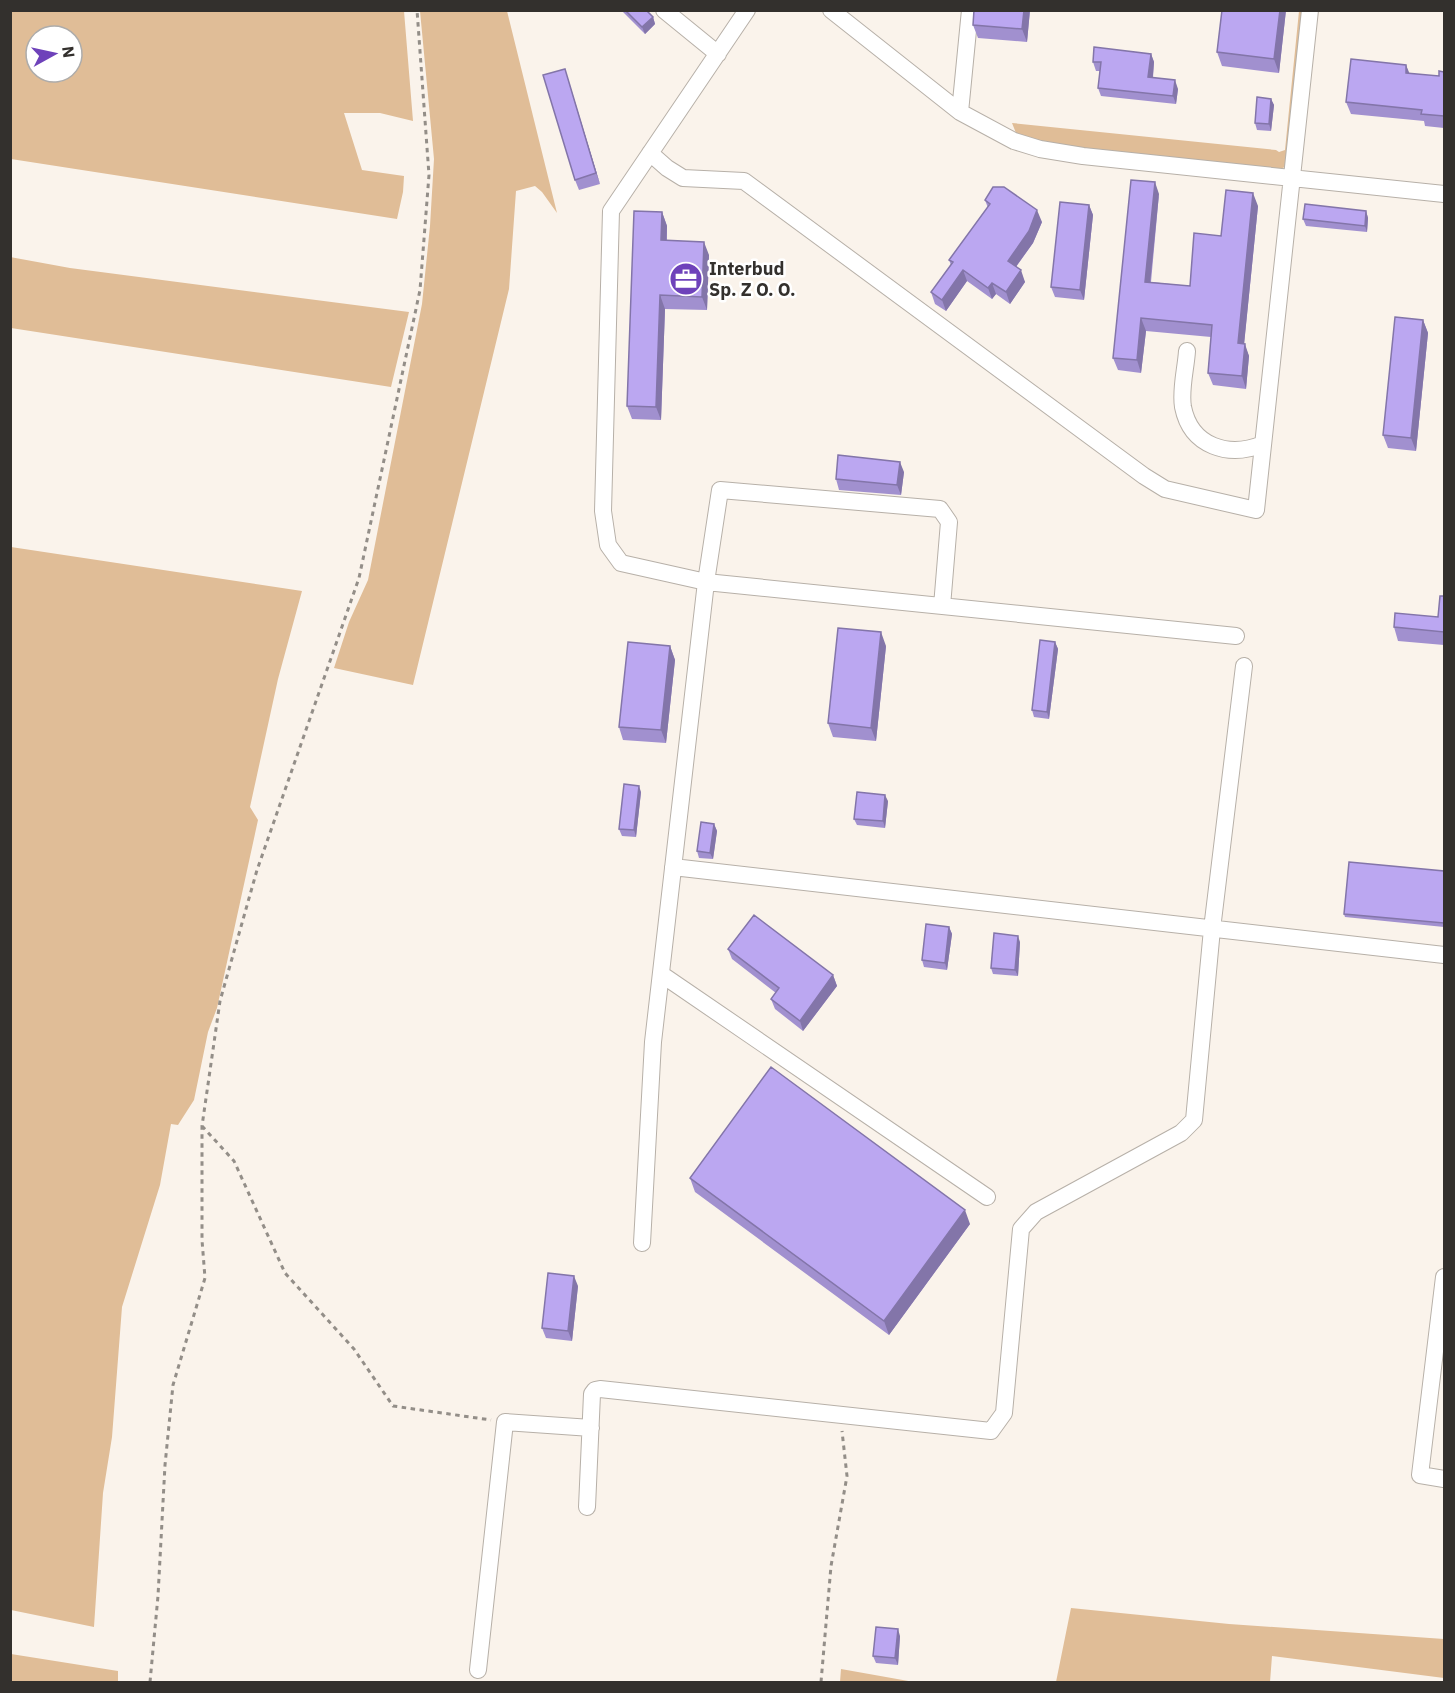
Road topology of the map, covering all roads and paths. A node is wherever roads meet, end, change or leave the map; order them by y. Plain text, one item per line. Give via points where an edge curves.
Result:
1 (417, 10) edge
2 (664, 10) edge
3 (747, 10) edge
4 (831, 10) edge
5 (970, 10) edge
6 (1310, 10) edge
7 (718, 54) junction
8 (960, 112) junction
9 (650, 153) junction
10 (1293, 177) junction
11 (1444, 194) edge
12 (1187, 351) dead end
13 (1263, 444) junction
14 (706, 582) junction
15 (942, 606) junction
16 (1236, 636) dead end
17 (1244, 666) dead end
18 (673, 867) junction
19 (1212, 929) junction
20 (1444, 956) edge
21 (661, 974) junction
22 (202, 1126) junction
23 (987, 1197) dead end
24 (642, 1243) dead end
25 (1444, 1277) edge
26 (841, 1414) junction
27 (505, 1422) junction
28 (591, 1428) junction
29 (1444, 1479) edge
30 (587, 1507) dead end
31 (478, 1670) dead end
32 (150, 1683) edge
33 (820, 1683) edge

1 - 22 path via 429,175 420,290 359,578 257,870 220,1001
2 - 7 lane
3 - 7 lane
4 - 8 lane
5 - 8 lane
6 - 10 lane
7 - 9 lane
8 - 10 lane via 1014,141 1040,149
9 - 13 lane via 683,178 744,181 1165,489 1256,510
9 - 14 lane via 610,211 603,511 608,544 621,563
10 - 11 lane
10 - 13 lane
12 - 13 lane via 1183,404 1192,427 1212,445 1224,449 1250,450
14 - 15 lane
14 - 15 lane via 720,490 940,509 949,522
14 - 18 lane
15 - 16 lane
17 - 19 lane
18 - 19 lane
18 - 21 lane
19 - 20 lane
19 - 26 lane via 1194,1120 1181,1133 1036,1212 1021,1229 1004,1413 991,1431
21 - 23 lane
21 - 24 lane via 653,1042
22 - 27 path via 234,1161 285,1273 354,1349 393,1406
22 - 32 path via 204,1278 173,1385
25 - 29 lane via 1420,1475
26 - 28 lane via 600,1389 592,1394
26 - 33 path via 847,1476 831,1566
27 - 28 lane
27 - 31 lane
28 - 30 lane

